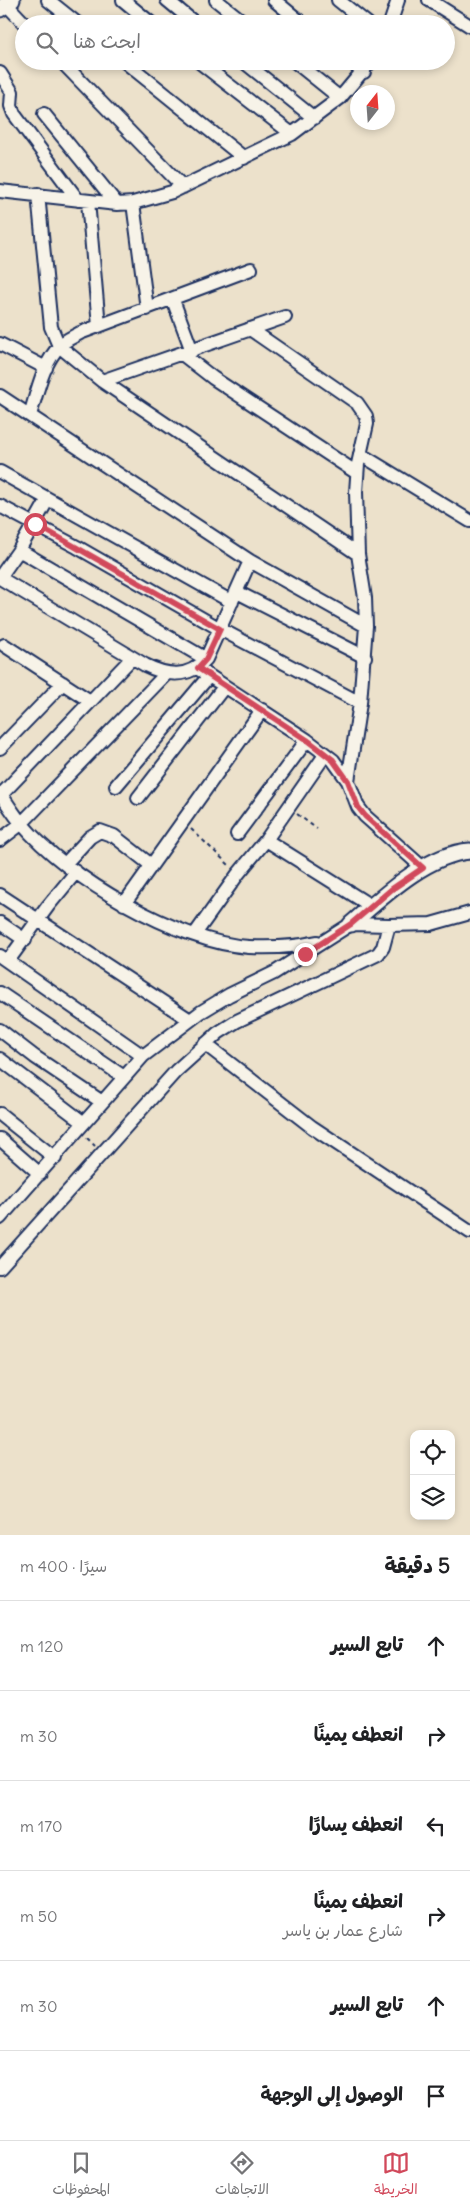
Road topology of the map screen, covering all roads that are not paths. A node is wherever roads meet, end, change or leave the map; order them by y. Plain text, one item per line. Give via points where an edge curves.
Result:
1 (48, 0) edge
2 (123, 0) edge
3 (167, 0) edge
4 (216, 0) edge
5 (274, 0) edge
6 (338, 0) edge
7 (398, 0) edge
8 (429, 0) edge
9 (6, 5) edge
10 (16, 15) edge
11 (67, 15) edge
12 (141, 15) edge
13 (185, 15) edge
14 (235, 15) edge
15 (292, 15) edge
16 (357, 15) edge
17 (393, 15) edge
18 (453, 15) edge
19 (455, 16) edge
20 (470, 26) edge
21 (70, 70) edge
22 (135, 70) edge
23 (210, 70) edge
24 (254, 70) edge
25 (305, 70) edge
26 (361, 70) edge
27 (364, 72) joint
28 (0, 73) edge
29 (340, 98) junction
30 (44, 114) dead end
31 (314, 118) junction
32 (292, 134) junction
33 (244, 158) junction
34 (1, 188) edge
35 (183, 188) junction
36 (38, 194) junction
37 (83, 201) junction
38 (117, 204) junction
39 (133, 204) junction
40 (251, 270) dead end
41 (173, 300) junction
42 (147, 309) junction
43 (285, 316) dead end
44 (99, 326) junction
45 (250, 330) junction
46 (0, 340) edge
47 (0, 344) edge
48 (59, 346) junction
49 (187, 352) junction
50 (46, 368) junction
51 (102, 381) junction
52 (0, 396) edge
53 (30, 415) junction
54 (360, 454) junction
55 (0, 472) edge
56 (357, 473) junction
57 (48, 499) junction
58 (0, 506) edge
59 (470, 521) edge
60 (35, 524) junction
61 (18, 550) junction
62 (358, 554) junction
63 (250, 561) junction
64 (0, 577) edge
65 (234, 597) junction
66 (366, 626) junction
67 (220, 629) junction
68 (4, 645) dead end
69 (365, 658) junction
70 (132, 659) junction
71 (202, 663) junction
72 (167, 674) junction
73 (209, 676) junction
74 (63, 683) junction
75 (224, 687) junction
76 (90, 701) junction
77 (360, 704) junction
78 (262, 710) junction
79 (307, 740) junction
80 (0, 748) edge
81 (326, 755) junction
82 (348, 781) junction
83 (116, 786) dead end
84 (0, 794) edge
85 (138, 798) dead end
86 (21, 824) junction
87 (237, 834) dead end
88 (0, 840) edge
89 (266, 840) junction
90 (470, 851) edge
91 (65, 864) junction
92 (151, 865) junction
93 (423, 868) junction
94 (76, 872) junction
95 (0, 894) edge
96 (124, 904) junction
97 (371, 906) junction
98 (470, 912) edge
99 (39, 919) junction
100 (0, 923) edge
101 (351, 924) junction
102 (389, 925) junction
103 (195, 934) junction
104 (25, 940) junction
105 (328, 940) junction
106 (4, 958) edge
107 (0, 993) edge
108 (190, 1020) junction
109 (0, 1030) edge
110 (204, 1044) junction
111 (144, 1056) junction
112 (0, 1059) edge
113 (124, 1077) junction
114 (102, 1102) junction
115 (0, 1114) edge
116 (84, 1130) junction
117 (0, 1139) edge
118 (55, 1158) junction
119 (40, 1174) junction
120 (3, 1208) edge
121 (470, 1232) edge
122 (0, 1267) edge

1 - 11 street
2 - 12 street
3 - 13 street
4 - 14 street
5 - 15 street
6 - 16 street
7 - 17 street
8 - 18 street
9 - 10 street
19 - 20 street
21 - 35 street
22 - 33 street
23 - 32 street
24 - 31 street
25 - 29 street
26 - 27 street
27 - 29 street
28 - 37 street via 12,92 14,114
29 - 31 street
30 - 38 street
31 - 32 street
32 - 33 street
33 - 35 street
34 - 36 street
35 - 39 street
36 - 37 street
36 - 48 street via 52,327
37 - 38 street
37 - 44 street
38 - 39 street
39 - 42 street
40 - 41 street
41 - 42 street
41 - 49 street
42 - 44 street
43 - 45 street
44 - 48 street
45 - 49 street
45 - 54 street via 358,403 367,424
46 - 47 street
47 - 50 street
48 - 50 street
48 - 51 street
49 - 51 street
49 - 56 street via 213,378
50 - 53 street
51 - 62 street
52 - 53 street
53 - 63 street
54 - 56 street
54 - 59 street
55 - 57 street
56 - 62 street
57 - 60 street
57 - 65 street
58 - 60 street
60 - 61 street
60 - 67 street
61 - 64 street
61 - 71 street
62 - 66 street
63 - 65 street
63 - 66 street
64 - 70 street
65 - 67 street
65 - 69 street
66 - 69 street
67 - 71 street
67 - 77 street
68 - 74 street
69 - 77 street
70 - 72 street
70 - 76 street
71 - 72 street via 186,672
71 - 73 street
72 - 86 street
73 - 75 street
73 - 83 street
74 - 76 street
74 - 80 street
75 - 78 street
75 - 85 street
76 - 84 street
77 - 82 street
78 - 79 street
78 - 92 street
79 - 81 street
79 - 87 street
81 - 82 street
81 - 89 street
82 - 93 street via 365,816
84 - 86 street
86 - 88 street
86 - 91 street
89 - 97 street
89 - 103 street
90 - 93 street via 440,859
91 - 92 street via 100,830 114,836
91 - 94 street
92 - 96 street
93 - 97 street
94 - 96 street
94 - 99 street
95 - 99 street
96 - 103 street
97 - 101 street
98 - 102 street via 431,924
99 - 104 street
99 - 108 street
100 - 104 street
101 - 102 street
101 - 105 street
102 - 110 street via 384,947 378,954 237,1021
103 - 105 street via 248,947 293,947
104 - 106 street
105 - 108 street
106 - 111 street
107 - 113 street
108 - 111 street
109 - 114 street
110 - 121 street via 312,1127
110 - 122 street via 176,1070
111 - 113 street
112 - 116 street
113 - 114 street
114 - 116 street
115 - 118 street
116 - 118 street
117 - 119 street
118 - 119 street
119 - 120 street

